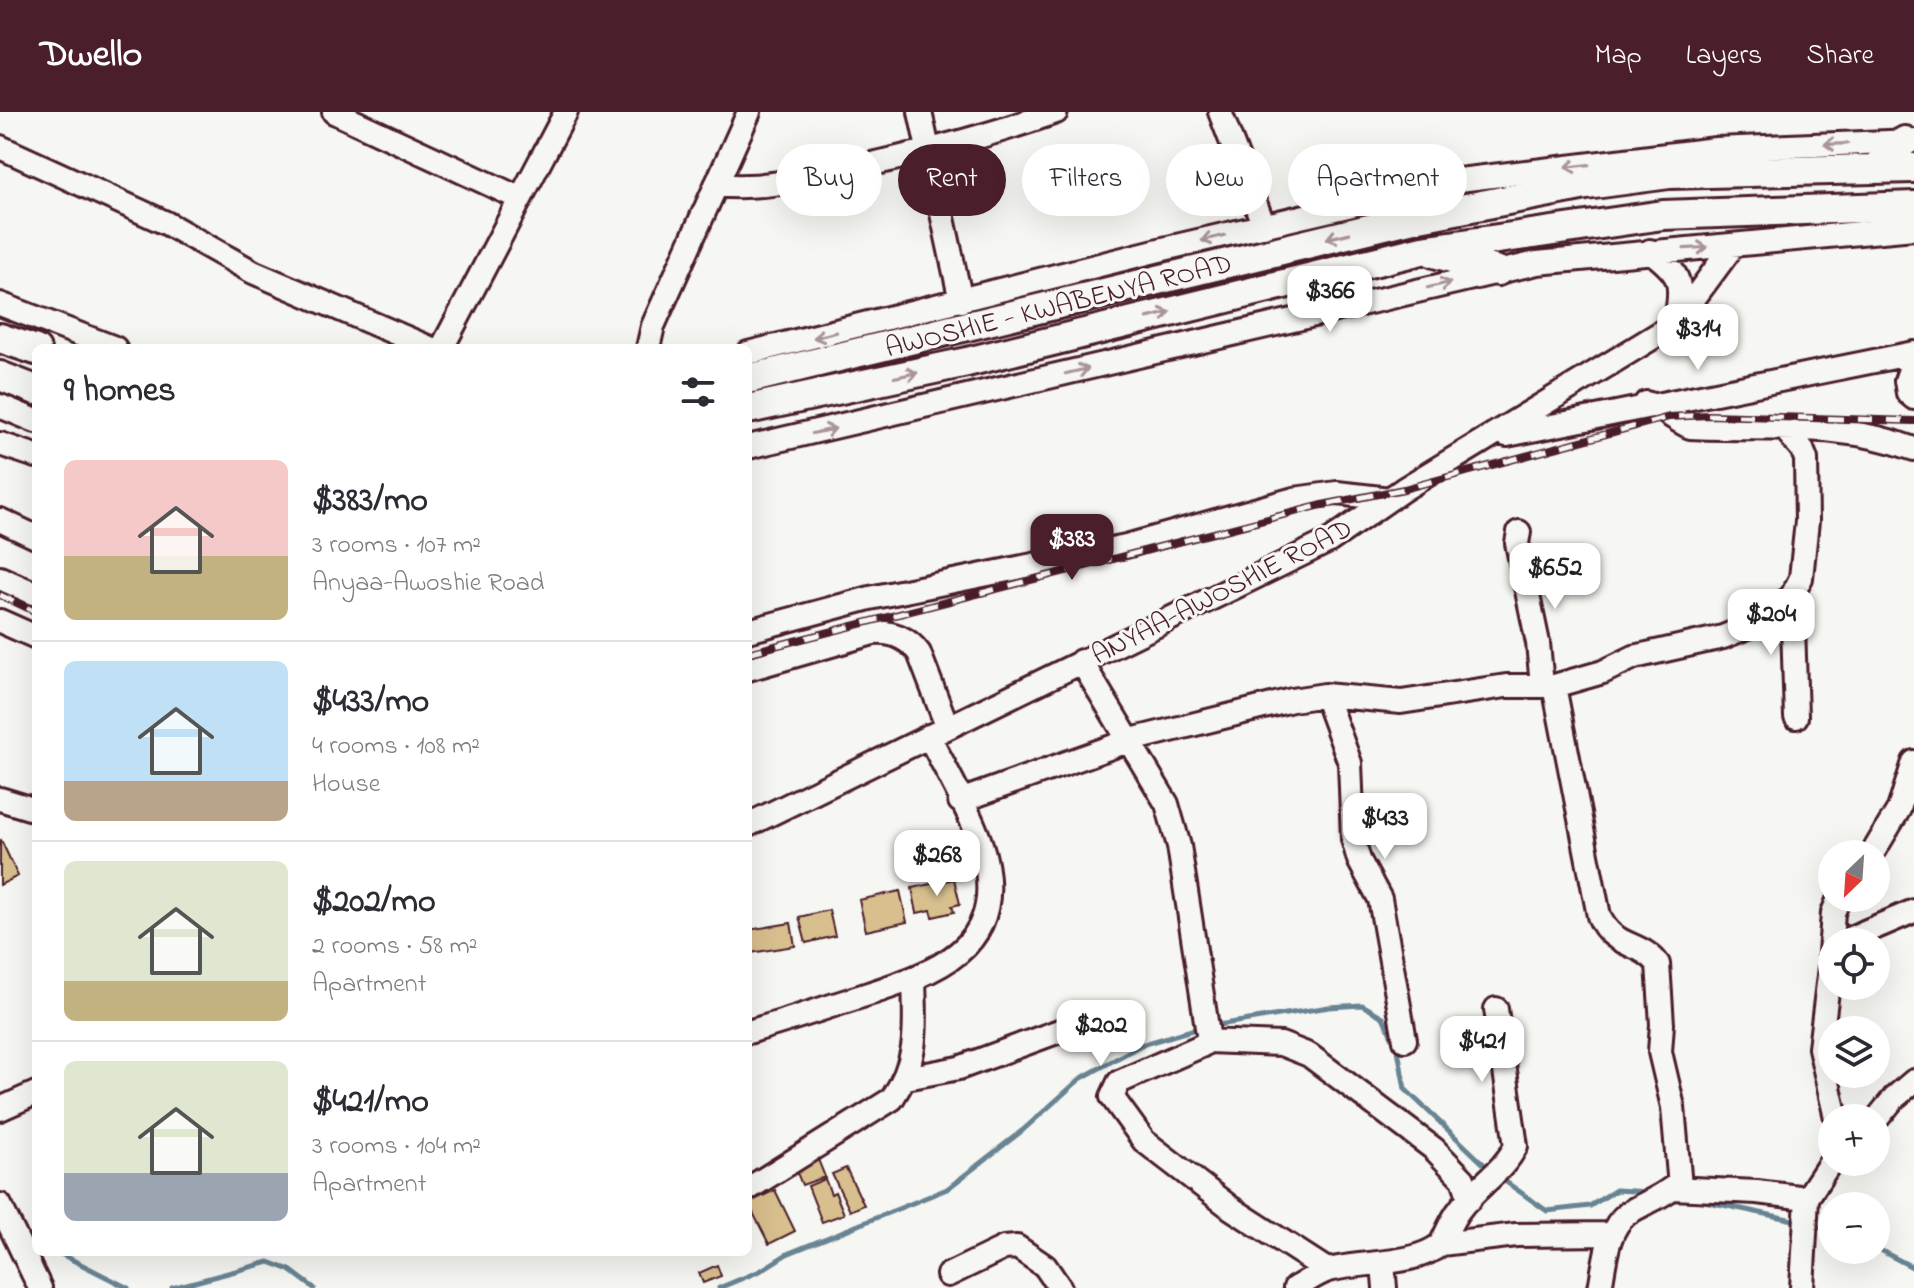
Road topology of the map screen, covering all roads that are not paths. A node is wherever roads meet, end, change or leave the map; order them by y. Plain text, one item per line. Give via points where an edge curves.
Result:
1 (334, 112) edge
2 (566, 112) edge
3 (749, 112) edge
4 (920, 112) edge
5 (1056, 112) edge
6 (1220, 112) edge
7 (369, 118) edge
8 (926, 144) edge
9 (954, 144) edge
10 (0, 147) edge
11 (1911, 150) edge
12 (898, 159) edge
13 (716, 185) junction
14 (519, 198) junction
15 (1914, 206) edge
16 (941, 216) edge
17 (1264, 226) junction
18 (1914, 228) edge
19 (1732, 247) junction
20 (1422, 250) junction
21 (1650, 251) junction
22 (1498, 271) junction
23 (0, 304) edge
24 (962, 314) junction
25 (1675, 324) junction
26 (0, 338) edge
27 (105, 344) edge
28 (421, 344) edge
29 (444, 344) edge
30 (649, 344) edge
31 (32, 349) edge
32 (752, 352) edge
33 (1914, 356) edge
34 (967, 362) junction
35 (0, 376) edge
36 (752, 378) edge
37 (32, 388) edge
38 (1914, 398) edge
39 (1655, 404) junction
40 (0, 406) edge
41 (752, 408) edge
42 (1540, 408) junction
43 (32, 419) edge
44 (1784, 428) junction
45 (1491, 439) junction
46 (0, 444) edge
47 (752, 446) edge
48 (1914, 449) edge
49 (32, 455) edge
50 (1390, 499) junction
51 (0, 520) edge
52 (1519, 532) dead end
53 (32, 535) edge
54 (0, 578) edge
55 (32, 592) edge
56 (1792, 596) junction
57 (0, 621) edge
58 (752, 630) edge
59 (32, 635) edge
60 (1081, 661) junction
61 (752, 668) edge
62 (1548, 686) junction
63 (1325, 695) junction
64 (1796, 717) dead end
65 (938, 731) junction
66 (1131, 740) junction
67 (1914, 762) edge
68 (0, 799) edge
69 (960, 801) junction
70 (32, 809) edge
71 (752, 823) edge
72 (1880, 840) edge
73 (1914, 911) edge
74 (1878, 928) edge
75 (914, 979) junction
76 (1827, 1000) edge
77 (1496, 1009) dead end
78 (1062, 1030) dead end
79 (752, 1031) edge
80 (1207, 1031) junction
81 (1405, 1040) dead end
82 (906, 1078) junction
83 (1914, 1081) edge
84 (32, 1095) edge
85 (1833, 1104) edge
86 (1889, 1104) edge
87 (0, 1109) edge
88 (1821, 1176) edge
89 (752, 1187) edge
90 (1670, 1191) junction
91 (1807, 1198) junction
92 (1470, 1199) junction
93 (0, 1205) edge
94 (1611, 1234) junction
95 (1441, 1244) junction
96 (1383, 1263) junction
97 (1327, 1270) junction
98 (948, 1275) dead end
99 (40, 1288) edge
100 (1060, 1288) edge
101 (1295, 1288) edge
102 (1385, 1288) edge
103 (1600, 1288) edge
104 (1802, 1288) edge

1 - 7 street
2 - 14 street
3 - 13 street
4 - 8 street
5 - 9 street
6 - 17 street
7 - 14 street
10 - 28 street via 156,217 253,272
11 -> 17 street via 1716,149 1459,180
11 -> 24 main road, AWOSHIE - KWABENYA ROAD via 1874,169 1669,174 1586,185
12 - 13 street via 773,186
13 - 30 street
14 - 29 street
15 - 20 main road, AWOSHIE - KWABENYA ROAD via 1663,215
16 - 24 street
17 -> 24 street
18 - 19 street
21 -> 19 street
19 - 25 street, ANYAA-AWOSHIE ROAD
20 - 22 main road
34 -> 20 main road, AWOSHIE - KWABENYA ROAD
21 - 22 street
21 - 25 street via 1671,267 1680,283
47 -> 22 street
23 - 27 street
24 -> 32 street
24 - 34 main road via 953,342 958,357
24 - 36 main road, AWOSHIE - KWABENYA ROAD
25 - 42 street, ANYAA-AWOSHIE ROAD
26 - 31 main road
33 - 38 street via 1906,381
33 - 39 street
41 -> 34 main road, AWOSHIE - KWABENYA ROAD
35 - 37 main road
39 - 42 street via 1631,400
39 - 44 street via 1690,427
39 - 45 street
40 - 43 street
42 - 45 street, ANYAA-AWOSHIE ROAD
44 - 48 street via 1841,430
44 - 56 street via 1806,459 1807,521 1801,578
45 - 50 street, ANYAA-AWOSHIE ROAD
46 - 49 street
50 - 58 street via 1337,493 1294,499 1100,553 900,592
50 - 60 street, ANYAA-AWOSHIE ROAD via 1304,555
51 - 53 street
52 - 62 street via 1517,543
54 - 55 street
56 - 62 street via 1763,618 1723,637 1634,657 1603,672
56 - 64 street
57 - 59 street
60 - 65 street, ANYAA-AWOSHIE ROAD
60 - 66 street
61 - 65 street via 873,633 892,634 919,653
62 - 63 street via 1506,686 1401,702
62 - 90 street via 1599,916 1611,935 1658,964 1660,1052 1673,1107
63 - 66 street
63 - 81 street via 1350,763 1353,839 1380,899
65 - 69 street
65 - 71 street, ANYAA-AWOSHIE ROAD
66 - 69 street
66 - 80 street via 1167,804 1179,846
67 - 72 street via 1899,809
68 - 70 street
69 - 75 street via 986,860 984,920 957,956
73 - 74 street
75 - 79 street
75 - 82 street via 915,1048
76 - 85 street via 1820,1048
77 - 92 street via 1516,1146 1508,1162
78 - 82 street via 959,1068
80 - 92 street via 1281,1044 1309,1055 1434,1149 1463,1179
80 - 97 street via 1119,1082 1112,1097 1144,1141 1231,1208
82 - 89 street via 879,1110
83 - 86 street
84 - 87 street
88 - 91 street
90 - 91 street
90 - 94 street via 1629,1213
91 - 104 street
92 - 95 street
93 - 99 street
94 - 95 street via 1516,1235
94 - 103 street
95 - 96 street
96 - 97 street
96 - 102 street
97 - 101 street
98 - 100 street via 1017,1247 1045,1266

